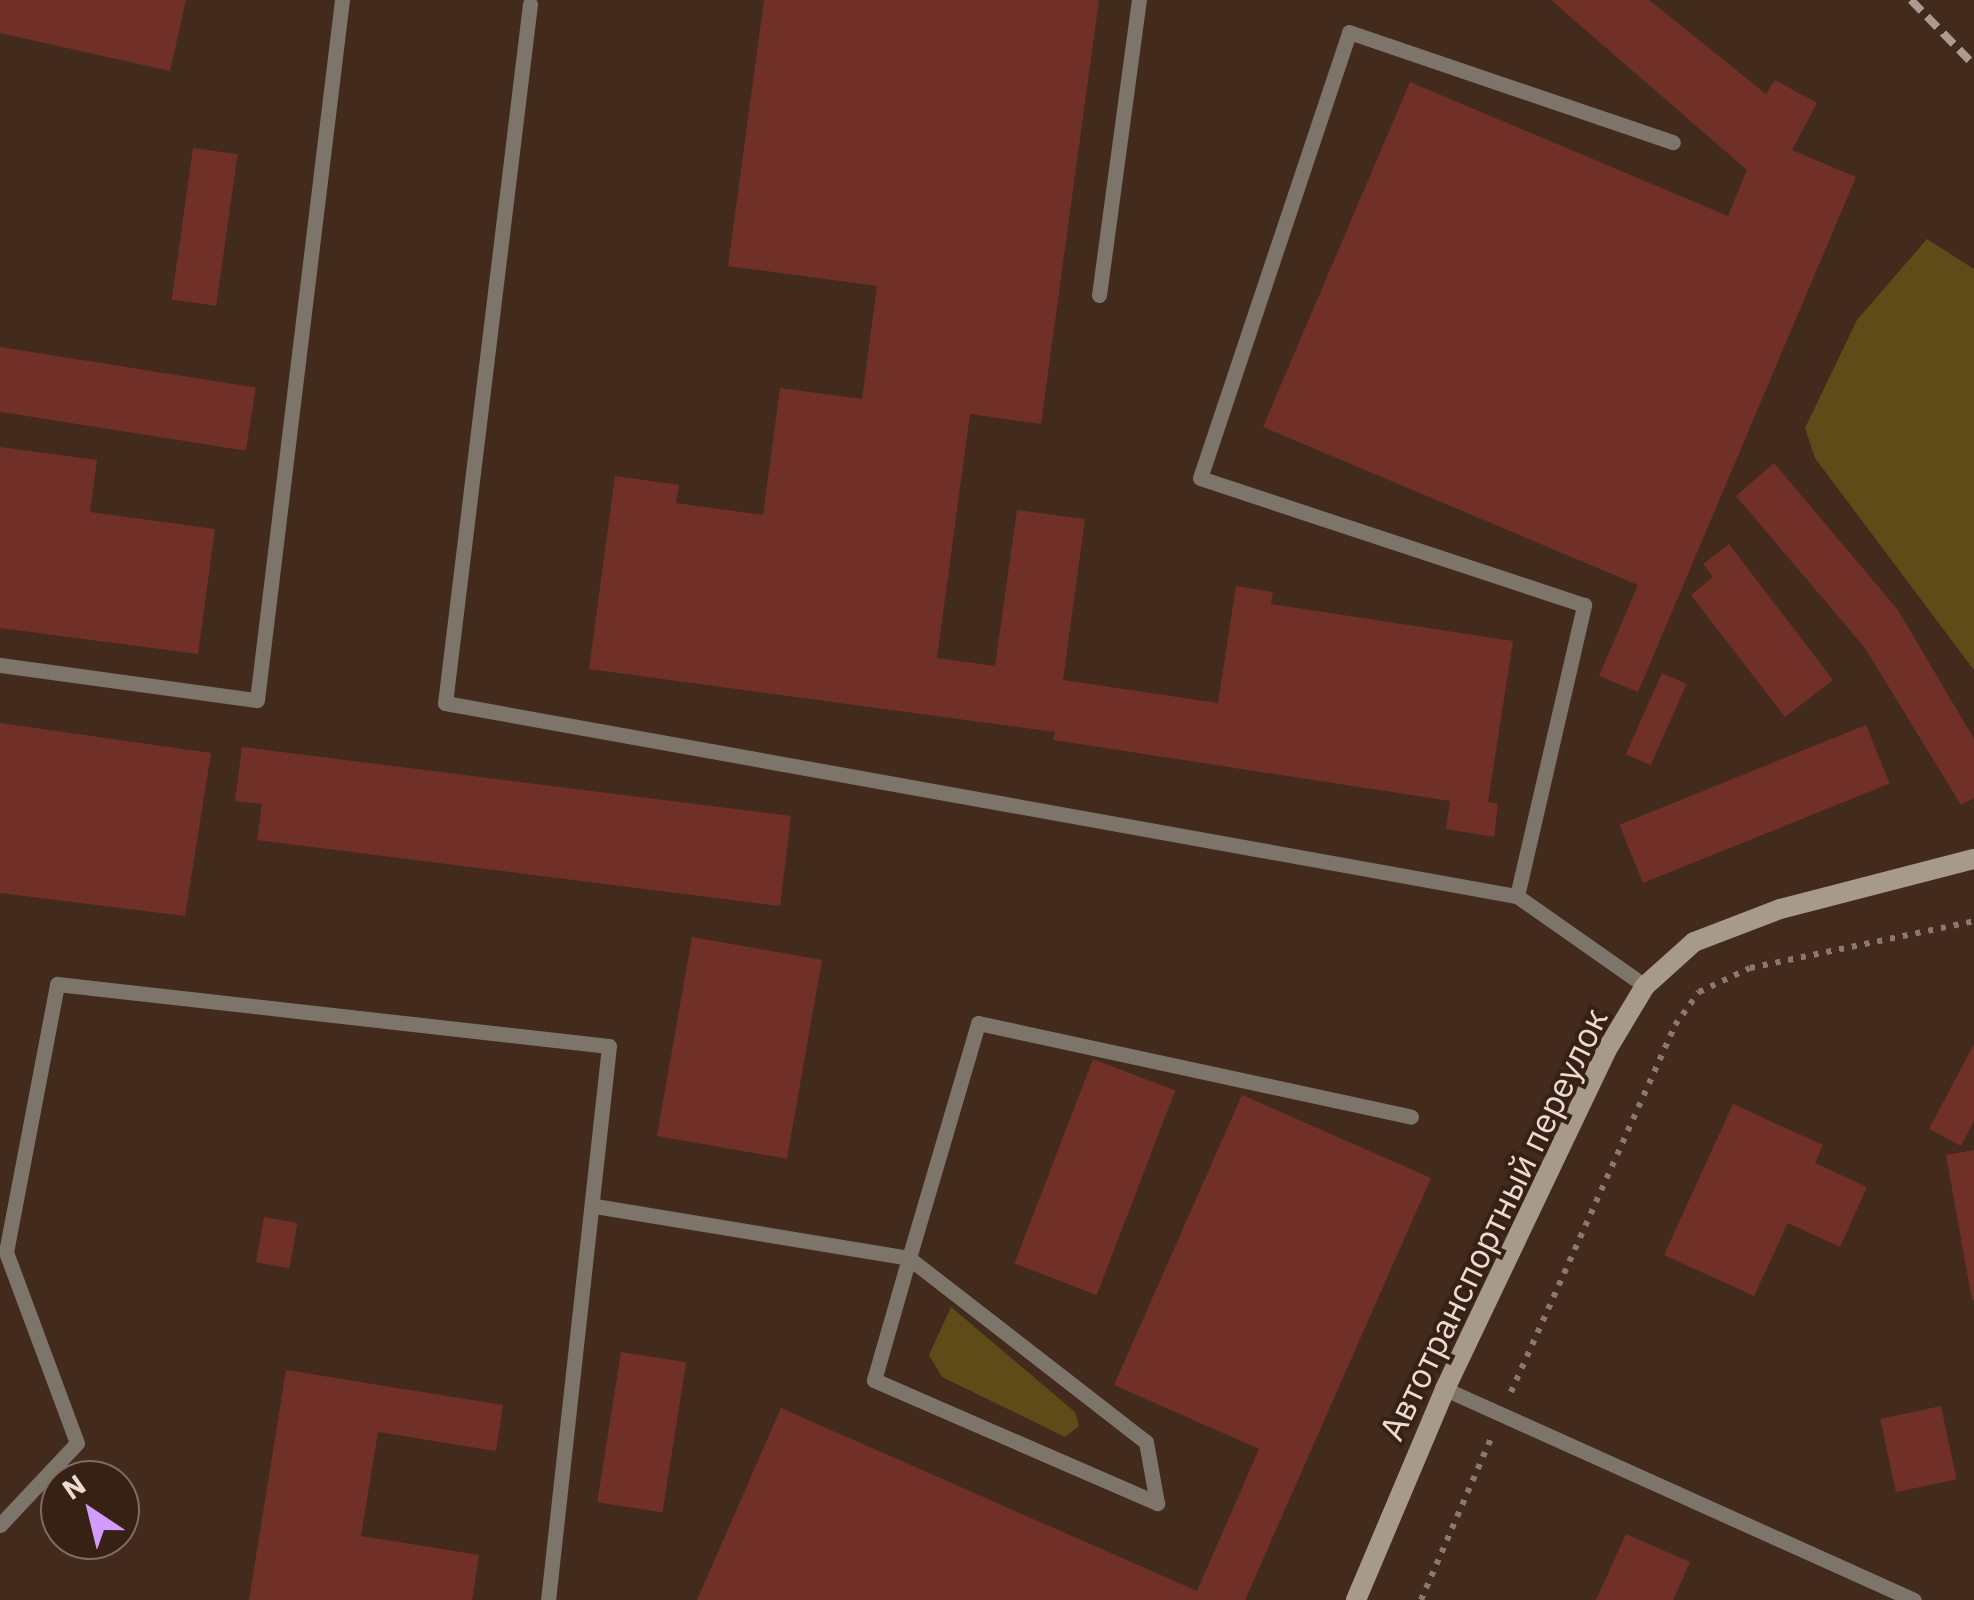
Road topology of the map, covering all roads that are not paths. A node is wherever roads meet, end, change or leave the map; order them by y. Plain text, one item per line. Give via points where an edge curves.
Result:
1 (342, 0) edge
2 (1139, 0) edge
3 (530, 4) dead end
4 (1673, 142) dead end
5 (1099, 295) dead end
6 (0, 665) edge
7 (1974, 860) edge
8 (1517, 896) junction
9 (1646, 986) junction
10 (1411, 1117) dead end
11 (595, 1206) junction
12 (910, 1258) junction
13 (1445, 1390) junction
14 (0, 1526) edge
15 (1892, 1596) edge
16 (548, 1600) edge
17 (1356, 1600) edge
18 (1914, 1600) edge

1 - 6 lane via 257,700
2 - 5 lane
3 - 8 lane via 445,703
4 - 8 lane via 1350,32 1200,478 1584,605
7 - 9 main road, Автотранспортный переулок via 1780,909 1694,942
8 - 9 lane
9 - 13 main road, Автотранспортный переулок via 1606,1052
10 - 12 lane via 978,1022
11 - 12 lane
11 - 14 lane via 609,1046 56,984 6,1252 77,1443
11 - 16 lane
12 - 12 lane via 874,1380 1157,1503 1146,1442
13 - 15 lane
13 - 17 main road, Автотранспортный переулок
15 - 18 lane

